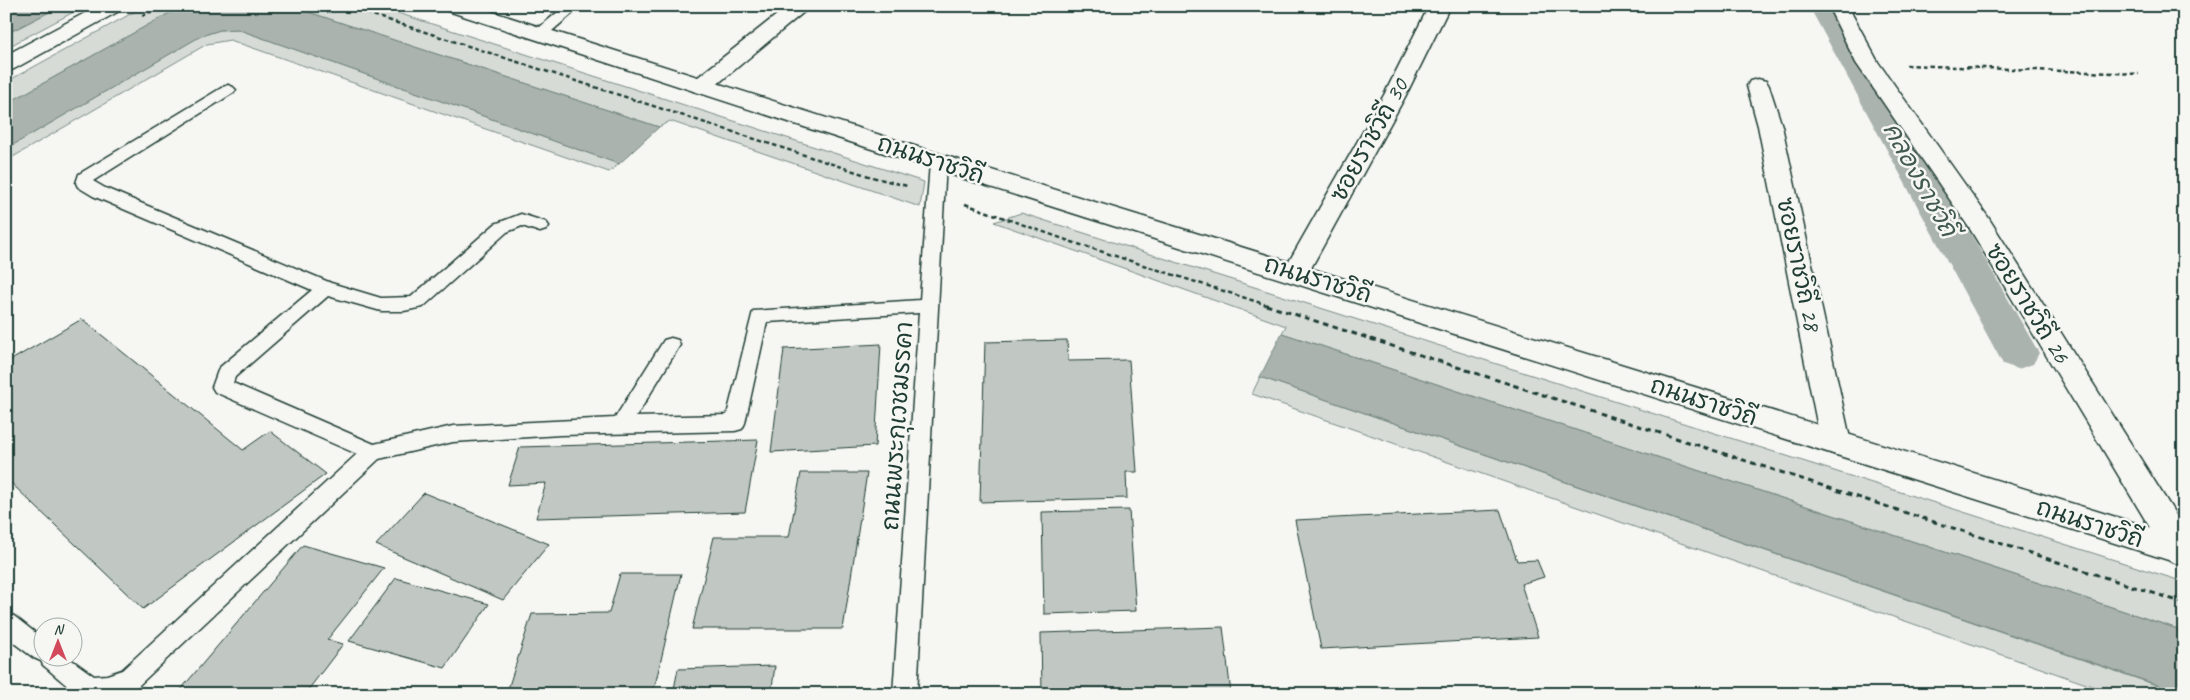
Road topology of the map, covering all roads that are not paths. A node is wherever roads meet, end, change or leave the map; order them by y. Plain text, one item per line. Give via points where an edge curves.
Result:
1 (114, 6) edge
2 (452, 6) edge
3 (574, 6) edge
4 (801, 6) edge
5 (1440, 6) edge
6 (1843, 6) edge
7 (540, 34) junction
8 (6, 64) edge
9 (701, 86) junction
10 (1758, 86) dead end
11 (228, 90) dead end
12 (938, 162) junction
13 (540, 226) dead end
14 (1296, 272) junction
15 (325, 288) junction
16 (929, 306) junction
17 (671, 345) dead end
18 (620, 426) junction
19 (1836, 443) junction
20 (373, 452) junction
21 (2182, 552) edge
22 (6, 623) edge
23 (32, 643) edge
24 (64, 668) edge
25 (905, 694) edge

1 - 8 street
2 - 7 street, ถนนราชวิถี
3 - 7 lane
4 - 9 street
5 - 14 street, ซอยราชวิถี 30 via 1395,95
6 - 21 street, ซอยราชวิถี 26 via 1842,14 1868,63 1979,224
7 - 9 street, ถนนราชวิถี
9 - 12 street, ถนนราชวิถี
10 - 19 street, ซอยราชวิถี 28 via 1770,126
11 - 15 lane via 86,178 84,183
12 - 14 street, ถนนราชวิถี
12 - 16 lane, ถนนพระกุเวชมรรคา
13 - 15 lane via 521,220 501,228 417,302 384,306
14 - 19 street, ถนนราชวิถี
15 - 20 lane via 226,373 222,387
16 - 18 lane via 760,316 735,423
16 - 25 lane, ถนนพระกุเวชมรรคา
17 - 18 lane
18 - 20 lane via 453,434
19 - 21 street, ถนนราชวิถี
20 - 24 lane via 129,679 90,687
22 - 23 lane

